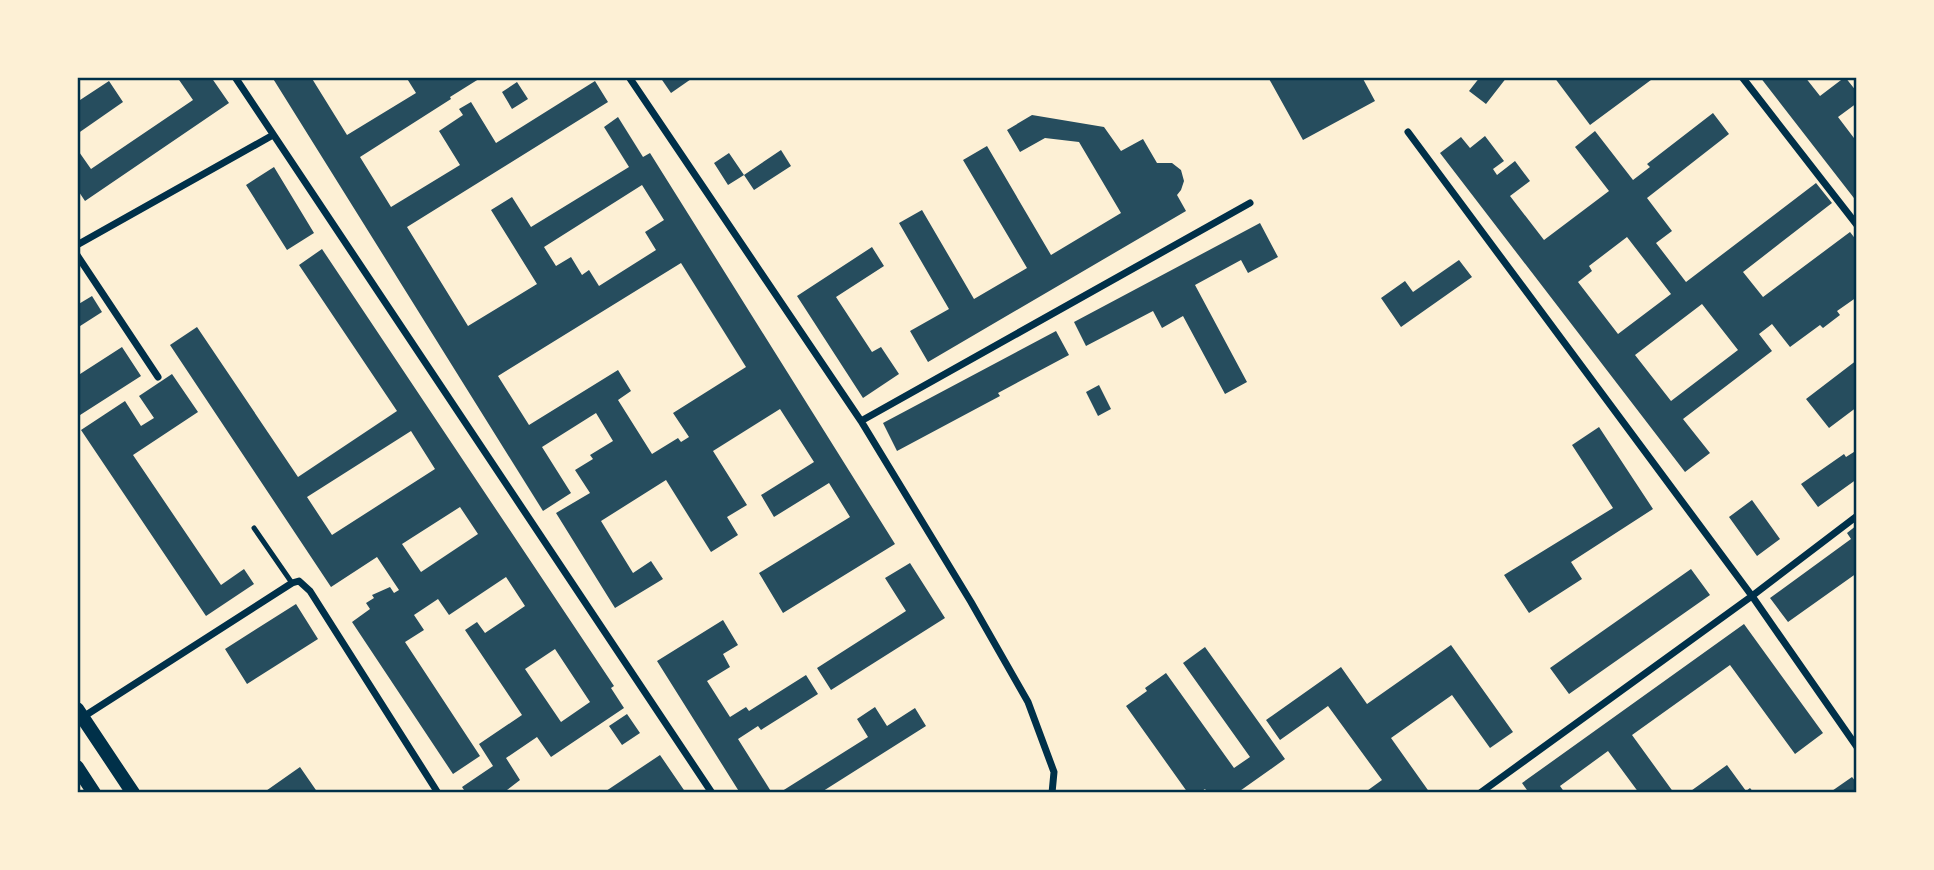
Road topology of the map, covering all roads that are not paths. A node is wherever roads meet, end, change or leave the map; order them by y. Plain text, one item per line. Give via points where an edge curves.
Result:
1 (234, 77) edge
2 (629, 77) edge
3 (1742, 77) edge
4 (1408, 131) dead end
5 (273, 135) junction
6 (1250, 204) dead end
7 (1857, 225) edge
8 (77, 245) edge
9 (77, 255) edge
10 (158, 377) dead end
11 (861, 421) junction
12 (1857, 516) edge
13 (254, 528) dead end
14 (292, 583) junction
15 (1752, 596) junction
16 (80, 713) edge
17 (1857, 747) edge
18 (77, 767) edge
19 (94, 793) edge
20 (133, 793) edge
21 (438, 793) edge
22 (712, 793) edge
23 (1052, 793) edge
24 (1480, 793) edge

1 - 5 street
2 - 11 street
3 - 7 street
4 - 15 street
5 - 8 street
5 - 22 street
6 - 11 street
9 - 10 street
11 - 23 street via 1028,702 1054,772
12 - 15 street
13 - 14 lane
14 - 16 street
14 - 21 street via 299,582 310,591
15 - 17 street
15 - 24 street
16 - 20 main road
18 - 19 main road

